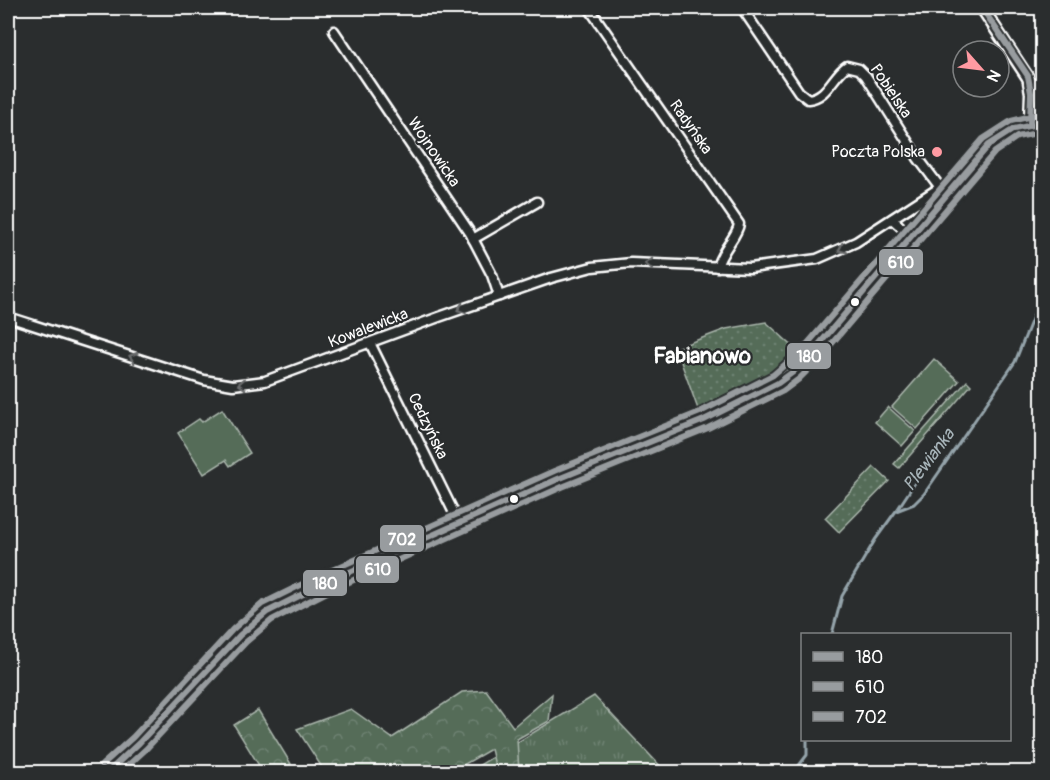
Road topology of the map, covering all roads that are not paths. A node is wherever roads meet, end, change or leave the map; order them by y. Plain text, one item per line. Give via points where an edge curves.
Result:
1 (589, 8) edge
2 (742, 8) edge
3 (982, 8) edge
4 (334, 31) dead end
5 (1028, 76) junction
6 (1042, 99) edge
7 (1042, 123) edge
8 (1030, 124) junction
9 (942, 191) junction
10 (537, 202) dead end
11 (892, 219) junction
12 (910, 236) junction
13 (473, 238) junction
14 (717, 267) junction
15 (499, 296) junction
16 (8, 317) edge
17 (370, 343) junction
18 (459, 523) junction
19 (108, 772) edge

1 - 14 street, Radyńska via 739,224
2 - 9 street, Pobielska via 799,92 808,99 820,95 847,66 859,69
3 - 5 street
4 - 13 street, Wojnowicka
5 - 6 street
5 - 8 street
7 - 8 street
8 - 9 street via 994,141
9 - 11 street, Kowalewicka
9 - 12 street
10 - 13 street
11 - 12 street
11 -> 14 street, Kowalewicka via 827,256 757,268
12 - 18 street via 810,355 778,383 704,420
13 - 15 street, Wojnowicka
14 -> 15 street, Kowalewicka via 610,264 563,274
15 -> 17 street, Kowalewicka
17 -> 16 street, Kowalewicka via 273,379 233,385 204,380
17 - 18 street, Cedzyńska
18 - 19 street via 267,612

